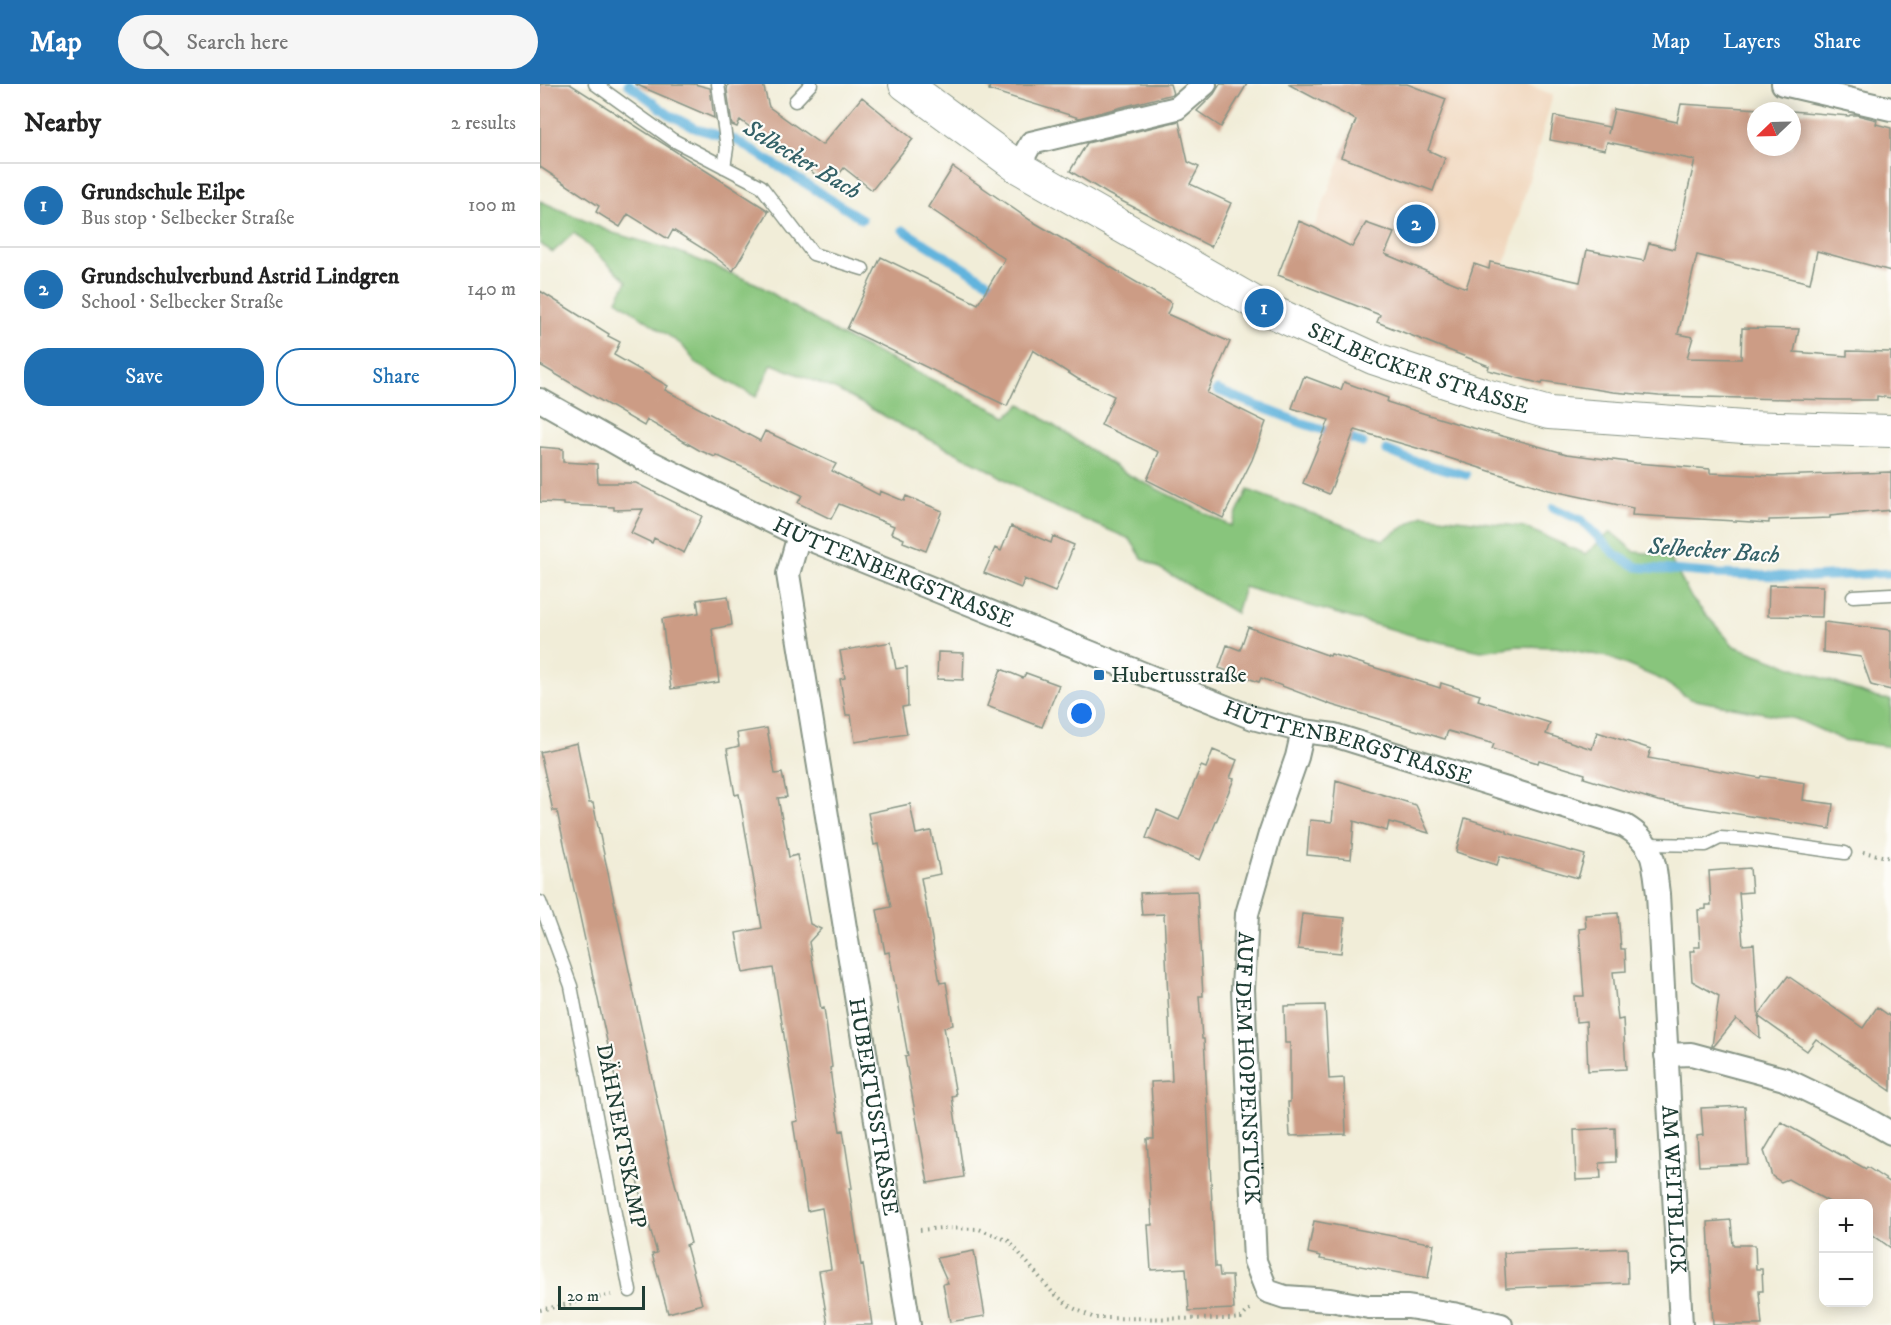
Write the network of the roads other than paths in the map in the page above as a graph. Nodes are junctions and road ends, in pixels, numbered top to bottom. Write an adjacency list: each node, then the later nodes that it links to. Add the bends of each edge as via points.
1 (595, 84): 9 (lane, via 673,140)
2 (718, 84): 9 (lane, via 727,148)
3 (811, 84): 7 (lane)
4 (905, 84): 10 (main road, SELBECKER STRASSE)
5 (1205, 84): 10 (street, via 1177,108 1031,144)
6 (1784, 84): 8 (street)
7 (795, 101)
8 (1891, 109)
9 (724, 166): 11 (lane, via 761,186 813,254)
10 (1018, 167): 13 (main road, SELBECKER STRASSE, via 1264,308 1373,358 1482,394 1550,413 1744,427)
11 (863, 269)
12 (540, 400): 14 (street, HÜTTENBERGSTRASSE, via 642,458)
13 (1891, 431)
14 (799, 535): 17 (street, HÜTTENBERGSTRASSE, via 1253,718); 25 (street, HUBERTUSSTRASSE, via 788,574)
15 (1891, 594): 16 (lane)
16 (1853, 596)
17 (1303, 731): 18 (street, HÜTTENBERGSTRASSE, via 1334,735 1625,826); 24 (street, AUF DEM HOPPENSTÜCK, via 1247,914 1243,988 1254,1261 1267,1291 1285,1297 1330,1300)
18 (1647, 844): 19 (lane, via 1706,845 1720,838); 21 (street, via 1658,894)
19 (1845, 853)
20 (540, 902): 23 (lane, DÄHNERTSKAMP, via 571,986)
21 (1666, 1055): 22 (street, via 1691,1054 1784,1079); 27 (street, AM WEITBLICK)
22 (1891, 1133)
23 (630, 1291)
24 (1370, 1316): 26 (street, via 1408,1307)
25 (909, 1325)
26 (1501, 1325)
27 (1681, 1325)

